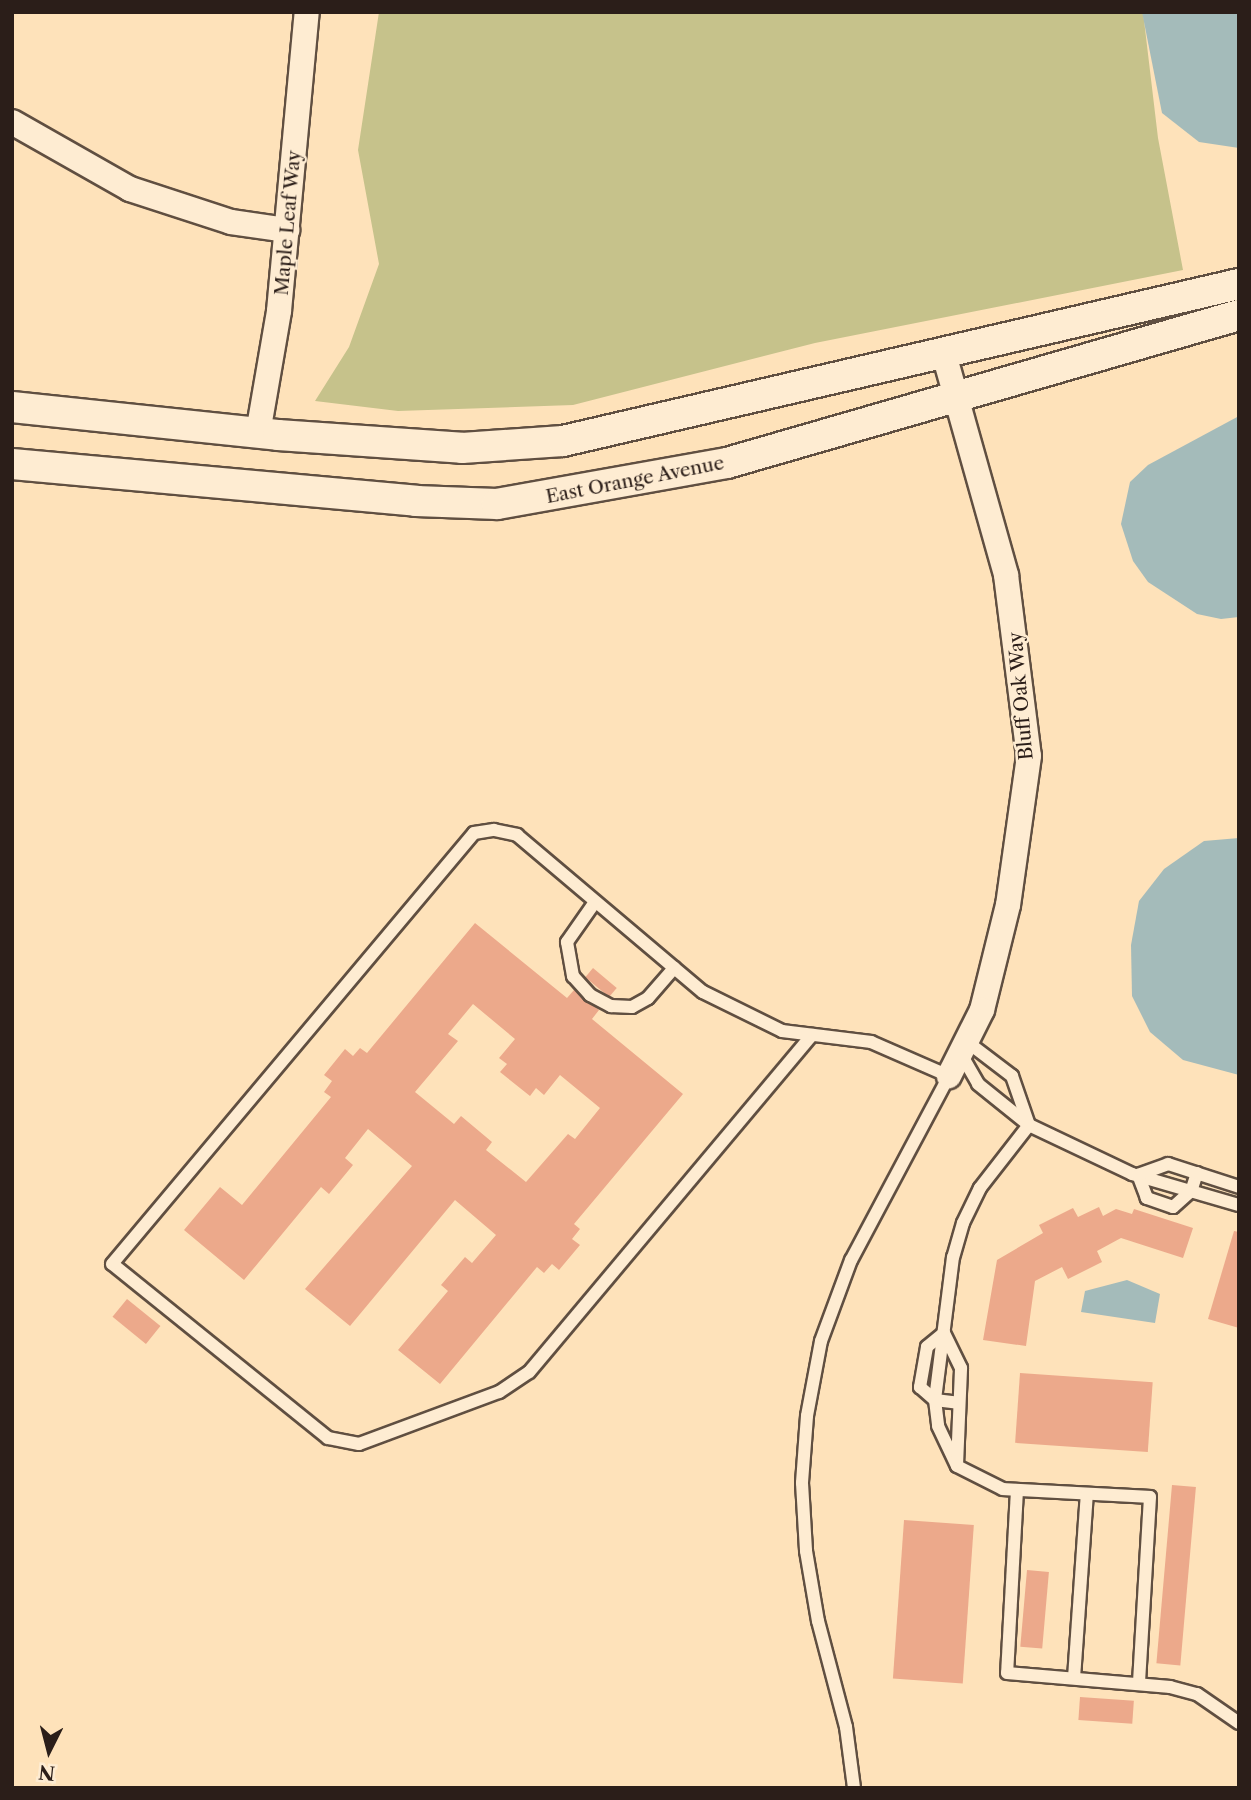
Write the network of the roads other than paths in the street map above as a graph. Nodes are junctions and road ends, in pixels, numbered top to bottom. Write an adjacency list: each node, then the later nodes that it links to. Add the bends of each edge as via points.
1 (307, 12): 3 (street, Maple Leaf Way)
2 (12, 122): 3 (street, via 130,189 222,220)
3 (287, 230): 9 (street, Maple Leaf Way)
4 (1239, 284): 6 (street)
5 (1239, 315): 7 (street, East Orange Avenue)
6 (944, 354): 7 (street, Bluff Oak Way); 9 (street, via 563,441 462,448)
7 (959, 394): 10 (street, East Orange Avenue, via 727,463 497,504 416,502); 14 (street, Bluff Oak Way, via 1006,575 1029,756 1008,905 982,1010)
8 (12, 407): 9 (street)
9 (258, 433)
10 (12, 464)
11 (595, 902): 12 (lane); 12 (lane, via 567,942 573,976 590,995 611,1006 632,1007 648,998); 13 (lane, via 517,835 494,830 474,833 111,1264 328,1438 359,1444 499,1392 528,1372)
12 (674, 968): 13 (lane, via 703,992 782,1031)
13 (813, 1035): 15 (lane, via 871,1042)
14 (963, 1047): 15 (street, Bluff Oak Way); 16 (lane, via 978,1084); 16 (lane, via 1012,1076)
15 (949, 1076): 31 (lane, via 851,1261 821,1341 807,1416 802,1483 806,1551 818,1621 846,1727)
16 (1029, 1125): 18 (lane); 22 (lane, via 980,1188 963,1223)
17 (1197, 1173): 18 (lane, via 1168,1164); 19 (lane); 20 (lane)
18 (1138, 1175): 20 (lane); 20 (lane, via 1147,1198 1173,1207)
19 (1239, 1187)
20 (1191, 1191): 21 (lane)
21 (1239, 1205)
22 (943, 1333): 23 (lane); 23 (lane, via 922,1360 920,1387); 24 (lane, via 961,1368)
23 (936, 1400): 24 (lane); 25 (lane, via 938,1426)
24 (958, 1403): 25 (lane)
25 (957, 1466): 26 (lane, via 976,1478)
26 (1017, 1490): 27 (lane); 28 (lane, via 1007,1673)
27 (1087, 1494): 28 (lane); 29 (lane, via 1150,1497)
28 (1073, 1678): 29 (lane)
29 (1139, 1684): 30 (lane, via 1197,1694)
30 (1239, 1723)
31 (854, 1788)

